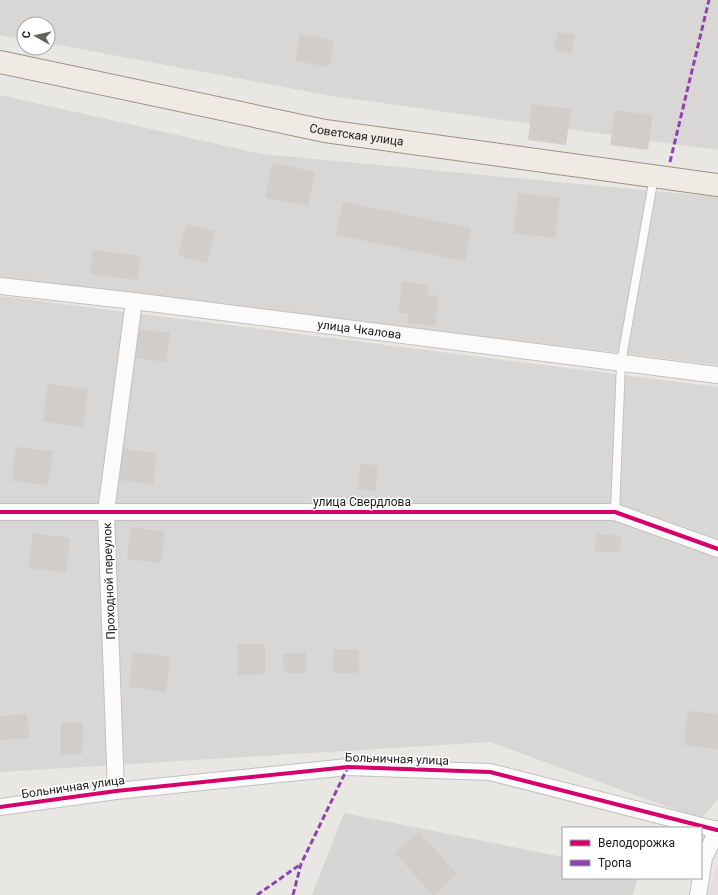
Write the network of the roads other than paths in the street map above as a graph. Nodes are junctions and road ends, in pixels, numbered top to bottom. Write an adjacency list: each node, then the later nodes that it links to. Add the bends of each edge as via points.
1 (0, 62): 2 (main road, Советская улица, via 325,131)
2 (654, 176): 3 (main road, Советская улица); 6 (lane)
3 (718, 185)
4 (0, 286): 5 (street, улица Чкалова)
5 (134, 301): 6 (street, улица Чкалова); 9 (street, Проходной переулок)
6 (621, 363): 7 (street, улица Чкалова); 10 (lane)
7 (718, 375)
8 (0, 512): 9 (street, улица Свердлова)
9 (106, 512): 10 (street, улица Свердлова); 12 (street, Проходной переулок)
10 (615, 512): 11 (street, улица Свердлова)
11 (718, 549)
12 (116, 791): 13 (street, Больничная улица); 14 (street, Больничная улица, via 348,767 490,772)
13 (0, 807)
14 (718, 830): 15 (street, Больничная улица, via 704,858)
15 (702, 871)
16 (701, 879): 17 (street, Больничная улица)
17 (698, 895)

